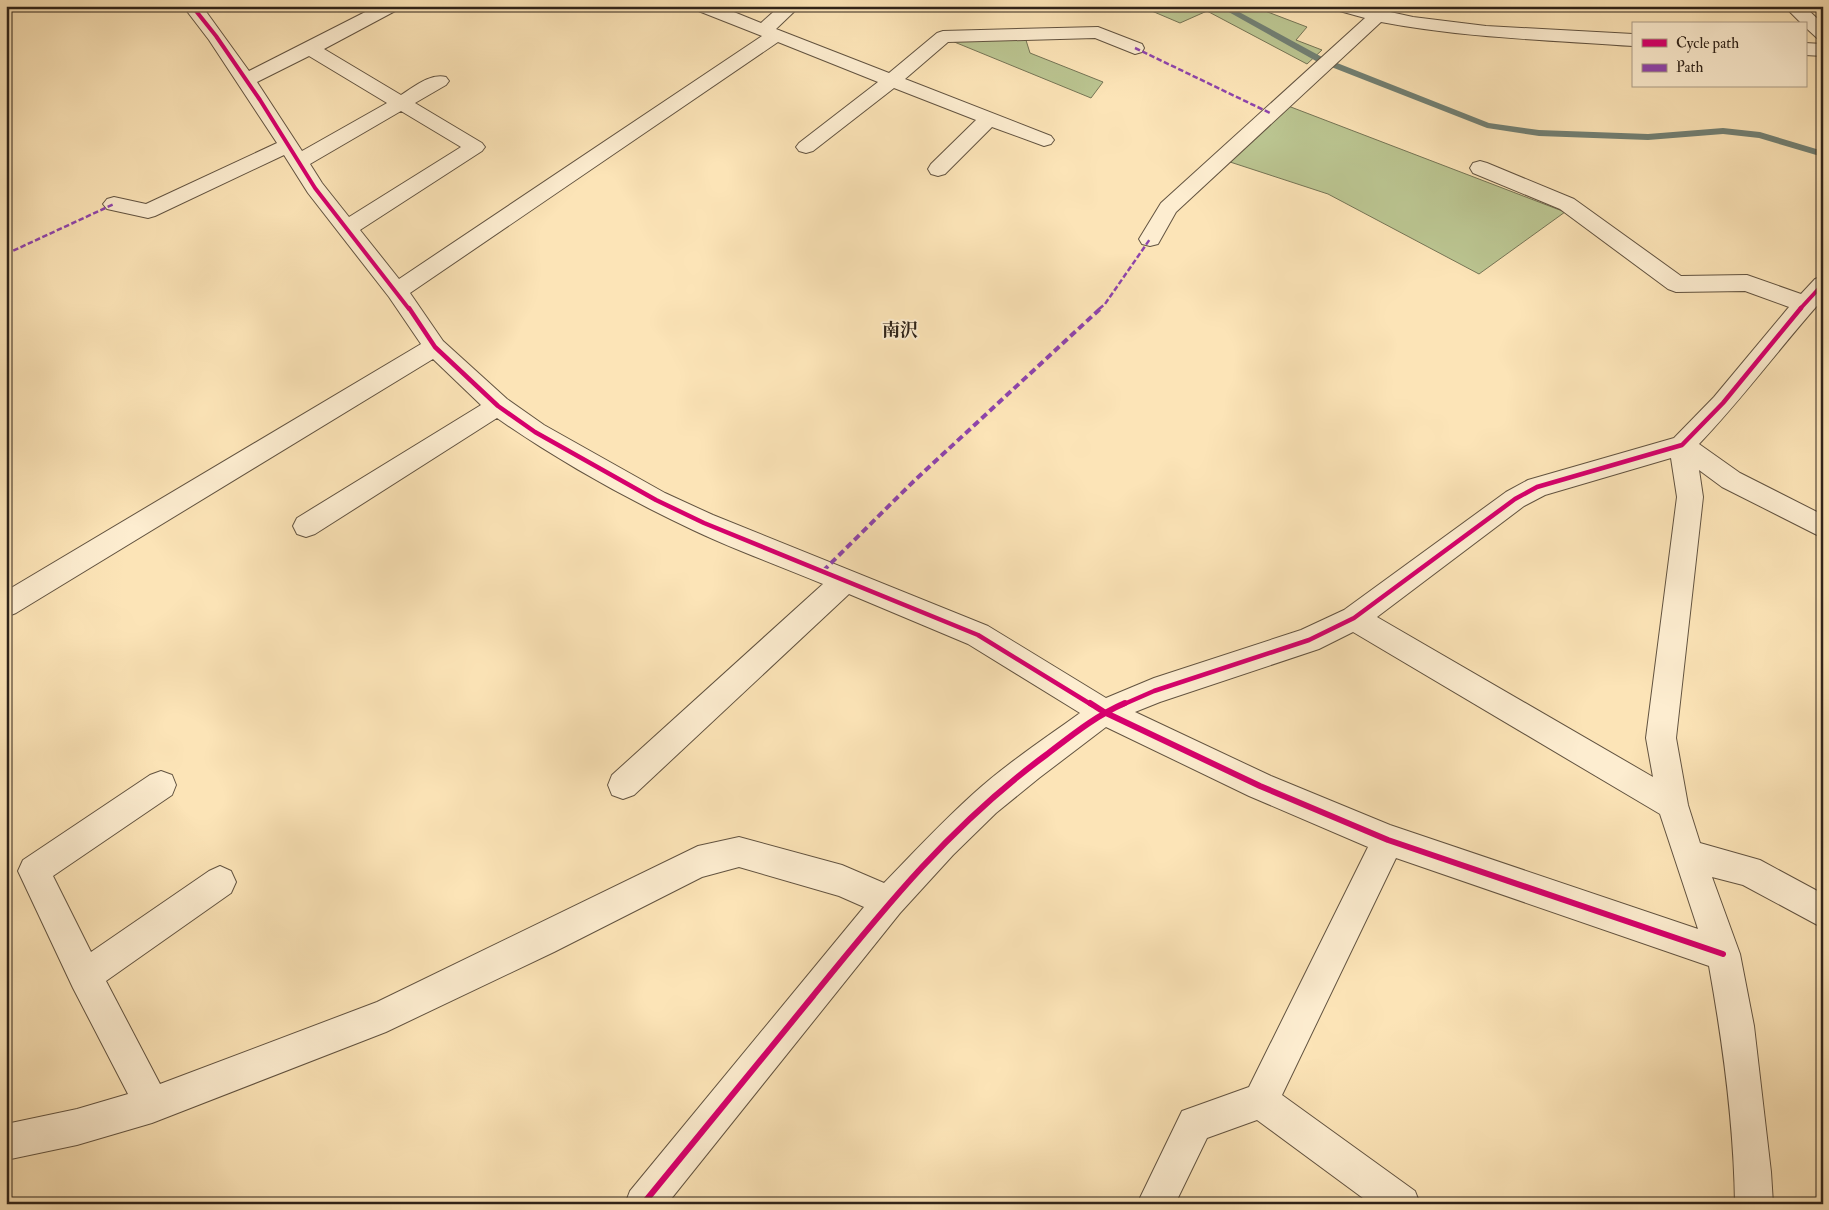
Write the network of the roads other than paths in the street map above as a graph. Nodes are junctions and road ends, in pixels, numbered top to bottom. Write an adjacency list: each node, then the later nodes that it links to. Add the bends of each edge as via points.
1 (192, 6): 15 (street)
2 (391, 6): 12 (street)
3 (702, 6): 8 (street)
4 (791, 6): 8 (street)
5 (1342, 6): 7 (street)
6 (1793, 6): 9 (street)
7 (1376, 17): 10 (street, via 1524,34); 27 (street, via 1168,208)
8 (770, 33): 16 (street); 28 (street)
9 (1823, 34)
10 (1632, 40)
11 (1135, 48): 16 (street, via 1098,32 943,37)
12 (310, 49): 15 (street); 18 (street)
13 (1806, 49): 14 (street)
14 (1823, 50)
15 (245, 80): 22 (street)
16 (892, 80): 19 (street); 21 (street)
17 (439, 81): 18 (street)
18 (401, 103): 22 (street); 26 (street, via 475,147)
19 (990, 118): 20 (street); 24 (street)
20 (1044, 140)
21 (806, 147)
22 (295, 153): 25 (street, via 148,211); 26 (street, via 315,188)
23 (1480, 168): 29 (street, via 1567,204 1676,284 1747,283)
24 (938, 169)
25 (114, 204)
26 (347, 228): 28 (street)
27 (1150, 239)
28 (397, 291): 30 (street)
29 (1817, 292): 32 (street)
30 (435, 347): 31 (street); 36 (street)
31 (498, 406): 33 (street); 35 (street, via 535,432 656,500 704,523)
32 (1682, 445): 34 (street, via 1731,480); 37 (street, via 1537,487); 41 (street, via 1690,497 1661,738)
33 (306, 526)
34 (1823, 527)
35 (846, 580): 38 (street, via 978,635); 40 (street)
36 (6, 606)
37 (1354, 618): 38 (street, via 1309,640 1162,688); 41 (street)
38 (1104, 712): 42 (street, via 1260,786); 45 (street, via 985,803)
39 (161, 785): 48 (street, via 34,871)
40 (623, 785)
41 (1673, 805): 43 (street)
42 (1388, 840): 47 (street); 49 (street)
43 (1688, 855): 46 (street, via 1749,871); 47 (street)
44 (220, 882): 48 (street)
45 (888, 902): 50 (street, via 842,881 739,852 698,862 386,1015); 52 (street)
46 (1823, 912)
47 (1723, 954): 55 (street, via 1737,1026)
48 (85, 976): 50 (street)
49 (1262, 1101): 53 (street, via 1195,1124); 54 (street)
50 (152, 1105): 51 (street, via 77,1127)
51 (6, 1142)
52 (642, 1204)
53 (1155, 1204)
54 (1402, 1204)
55 (1754, 1204)

